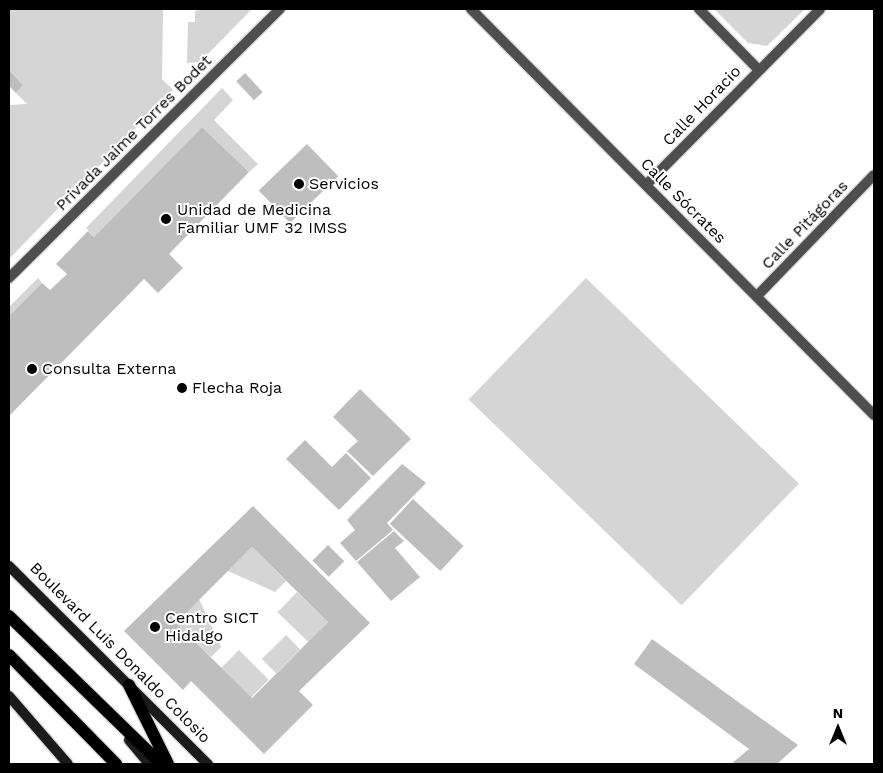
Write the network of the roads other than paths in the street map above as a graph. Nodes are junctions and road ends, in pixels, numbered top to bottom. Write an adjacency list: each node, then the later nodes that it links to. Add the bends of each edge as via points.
1 (280, 9): 8 (street, Privada Jaime Torres Bodet)
2 (472, 9): 7 (street, Calle Sócrates)
3 (699, 9): 5 (street, Calle Horacio)
4 (820, 9): 5 (street, Calle Horacio)
5 (758, 70): 7 (street, Calle Horacio)
6 (874, 175): 9 (street, Calle Pitágoras)
7 (646, 185): 9 (street, Calle Sócrates)
8 (9, 278)
9 (757, 296): 10 (street, Calle Sócrates)
10 (874, 415)
11 (9, 566): 14 (main road, Boulevard Luis Donaldo Colosio)
12 (9, 616): 16 (main road)
13 (9, 655): 18 (main road)
14 (129, 685): 21 (main road); 22 (main road, Boulevard Luis Donaldo Colosio)
15 (9, 696): 17 (main road)
16 (112, 718): 19 (main road); 20 (main road)
17 (68, 764)
18 (116, 764)
19 (149, 764)
20 (161, 764)
21 (168, 764)
22 (208, 764)

